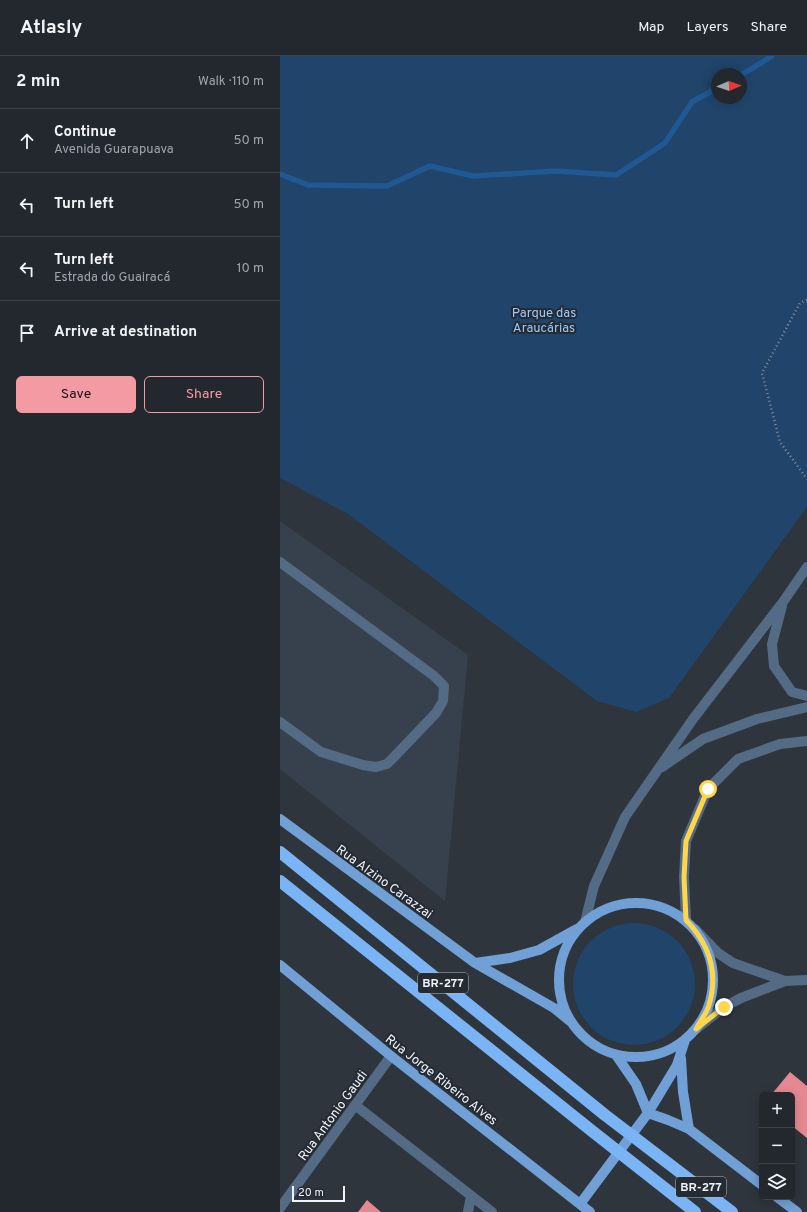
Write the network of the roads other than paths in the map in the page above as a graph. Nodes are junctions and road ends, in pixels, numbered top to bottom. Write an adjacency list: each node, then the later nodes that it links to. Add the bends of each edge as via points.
1 (280, 562): 6 (street, via 444,686 443,701 436,713 387,764 376,767 321,752)
2 (807, 567): 3 (street)
3 (782, 602): 4 (street, via 772,644 774,666 792,692); 8 (street, via 693,719)
4 (807, 696)
5 (807, 707): 8 (street, via 757,719 703,739)
6 (280, 722)
7 (807, 741): 12 (street, via 780,744 738,759 708,789 686,841)
8 (658, 770): 13 (street, via 625,817 594,886)
9 (280, 819): 15 (main road, Rua Alzino Carazzai)
10 (280, 852): 37 (highway, BR-277, via 605,1115)
11 (280, 881): 36 (highway, BR-277)
12 (686, 920): 13 (main road, via 667,909 646,903 624,903 603,910); 14 (main road)
13 (582, 925): 15 (main road, via 539,950 510,958); 19 (main road, via 566,949 560,974 562,998)
14 (695, 929): 17 (street, via 718,953 733,963); 20 (main road, via 708,952 714,979 709,1006)
15 (475, 963): 19 (main road, Rua Alzino Carazzai, via 554,1008)
16 (280, 965): 24 (main road, Rua Jorge Ribeiro Alves)
17 (785, 980): 18 (street); 20 (street, via 724,1007)
18 (807, 980)
19 (571, 1021): 23 (main road, via 599,1048)
20 (696, 1029): 21 (main road)
21 (685, 1040): 22 (main road); 23 (main road, via 664,1052 640,1057)
22 (680, 1053): 26 (main road, via 677,1065); 27 (main road, via 683,1092)
23 (616, 1055): 26 (main road, via 636,1084)
24 (391, 1056): 25 (street, Rua Antonio Gaudi); 31 (main road, Rua Jorge Ribeiro Alves)
25 (355, 1105): 29 (street); 32 (street, Rua Antonio Gaudi)
26 (648, 1113): 27 (main road); 31 (main road)
27 (690, 1129): 28 (main road)
28 (759, 1183)
29 (472, 1196): 33 (street); 34 (street)
30 (781, 1200): 38 (main road)
31 (580, 1204): 35 (main road, Rua Jorge Ribeiro Alves)
32 (280, 1208)
33 (468, 1212)
34 (492, 1212)
35 (590, 1212)
36 (695, 1212)
37 (732, 1212)
38 (797, 1212)

